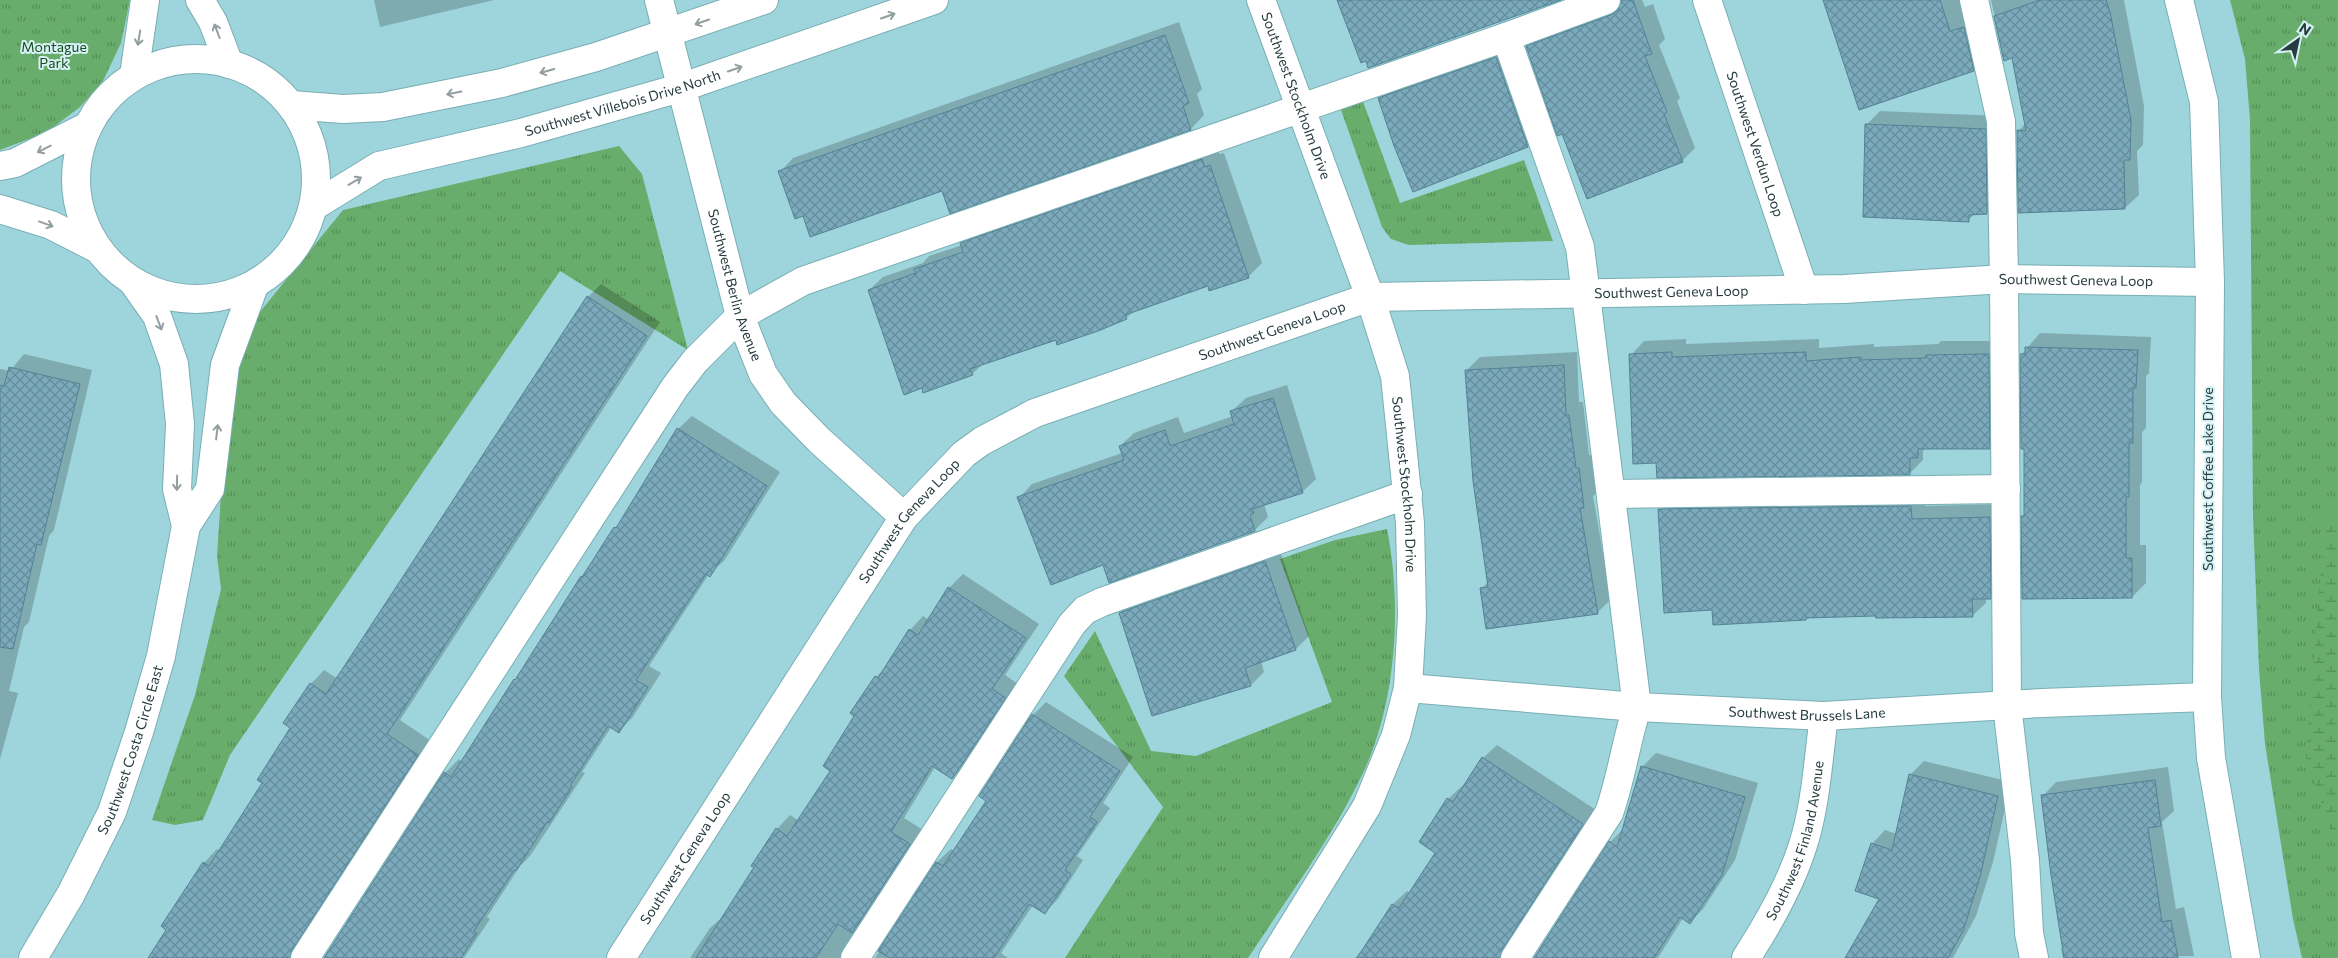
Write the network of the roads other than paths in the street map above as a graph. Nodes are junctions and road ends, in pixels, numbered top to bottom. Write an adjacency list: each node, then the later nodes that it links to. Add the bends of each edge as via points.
1 (145, 0): 14 (street, one-way to 14)
2 (200, 0): 13 (street, one-way to 2, via 213,22)
3 (659, 0): 11 (street, Southwest Berlin Avenue)
4 (764, 0): 11 (street, one-way to 11)
5 (934, 0): 15 (street, Southwest Villebois Drive North, one-way to 5)
6 (1261, 0): 17 (street, Southwest Stockholm Drive)
7 (1606, 0): 12 (street)
8 (1707, 0): 27 (street, Southwest Verdun Loop)
9 (1974, 0): 23 (street, via 2001,121)
10 (2179, 0): 25 (street, Southwest Coffee Lake Drive, via 2204,102)
11 (667, 34): 15 (street, Southwest Berlin Avenue); 16 (street, one-way to 16, via 502,84 392,105 344,109)
12 (1506, 37): 17 (street); 28 (street, via 1580,247)
13 (229, 64): 14 (street, via 197,58 164,63); 16 (street, via 264,79)
14 (134, 75): 18 (street, via 106,98)
15 (680, 88): 20 (street, Southwest Villebois Drive North, one-way to 15, via 379,166 521,133); 30 (street, Southwest Berlin Avenue)
16 (291, 105): 20 (street, via 309,136 316,170)
17 (1301, 108): 29 (street, Southwest Stockholm Drive); 30 (street, via 812,278)
18 (86, 127): 19 (street, one-way to 19, via 15,163); 22 (street, via 77,157 75,189 82,219)
19 (0, 166)
20 (314, 206): 26 (street, via 302,238 281,265)
21 (0, 209): 22 (street, one-way to 22, via 51,225)
22 (96, 248): 24 (street)
23 (2004, 280): 25 (street, Southwest Geneva Loop); 27 (street, Southwest Geneva Loop); 31 (street)
24 (133, 282): 26 (street, via 172,298 214,299); 35 (street, Southwest Costa Circle East, one-way to 35, via 156,316 174,364 180,424 176,489)
25 (2210, 282): 37 (street, Southwest Coffee Lake Drive)
26 (254, 286): 35 (street, Southwest Costa Circle East, one-way to 26, via 210,489 225,365)
27 (1804, 290): 28 (street, Southwest Geneva Loop)
28 (1586, 293): 29 (street, Southwest Geneva Loop); 33 (street)
29 (1370, 297): 32 (street, Southwest Stockholm Drive, via 1395,376); 34 (street, Southwest Geneva Loop, via 1034,413 964,454)
30 (740, 316): 34 (street, Southwest Berlin Avenue, via 763,374 782,403); 42 (street, via 695,361 675,387)
31 (2006, 489): 33 (street); 38 (street)
32 (1408, 494): 36 (street, Southwest Stockholm Drive, via 1412,616); 44 (street, via 1085,610 1066,632)
33 (1611, 494): 39 (street)
34 (904, 517): 43 (street, Southwest Geneva Loop)
35 (186, 526): 41 (street, Southwest Costa Circle East, via 161,656 112,812 71,894)
36 (1408, 688): 39 (street, Southwest Brussels Lane); 45 (street, Southwest Stockholm Drive, via 1396,735 1367,806)
37 (2208, 697): 38 (street, Southwest Brussels Lane); 49 (street, Southwest Coffee Lake Drive, via 2211,758)
38 (2007, 705): 40 (street, Southwest Brussels Lane); 48 (street)
39 (1636, 707): 40 (street, Southwest Brussels Lane); 46 (street, via 1618,789 1609,813)
40 (1824, 716): 47 (street, Southwest Finland Avenue, via 1812,808 1802,848 1768,924)
41 (33, 958)
42 (305, 958)
43 (621, 958)
44 (855, 958)
45 (1273, 958)
46 (1515, 958)
47 (1746, 958)
48 (2033, 958)
49 (2246, 958)

